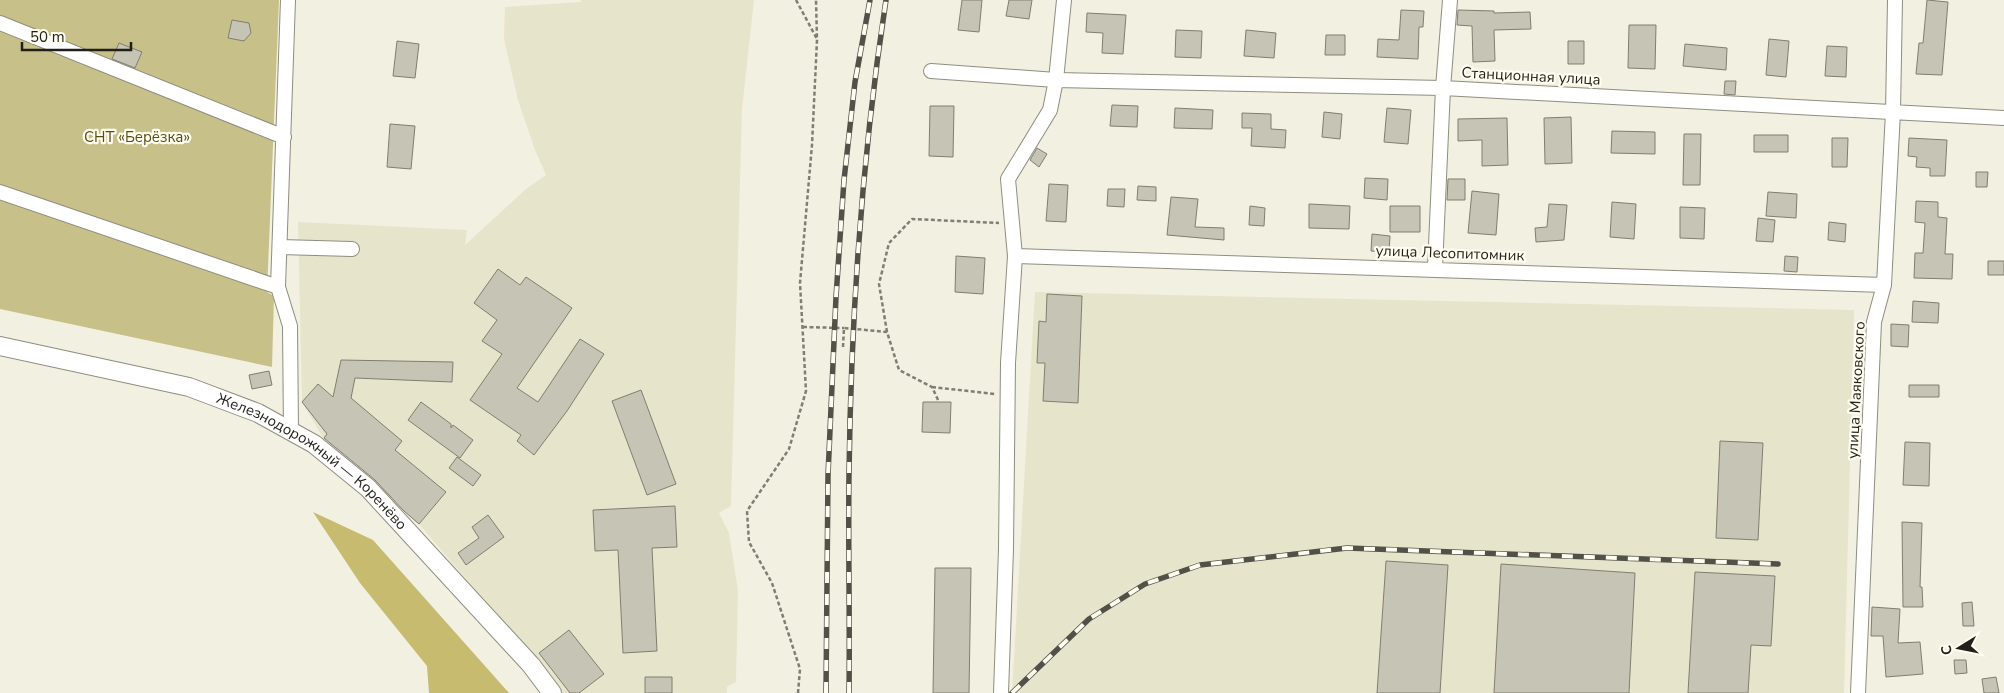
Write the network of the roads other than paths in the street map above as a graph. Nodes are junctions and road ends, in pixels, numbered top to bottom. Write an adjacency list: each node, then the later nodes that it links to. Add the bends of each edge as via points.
1 (288, 0): 11 (street)
2 (1064, 0): 7 (street)
3 (1450, 0): 8 (street)
4 (1895, 0): 9 (street, улица Маяковского)
5 (0, 23): 11 (street)
6 (931, 71): 7 (street, Станционная улица)
7 (1056, 80): 8 (street, Станционная улица); 15 (street, via 1050,110 1008,179)
8 (1443, 88): 9 (street, Станционная улица); 16 (street)
9 (1893, 112): 10 (street, Станционная улица); 17 (street, улица Маяковского)
10 (2004, 118)
11 (284, 137): 13 (street)
12 (0, 192): 18 (street)
13 (280, 247): 14 (street); 18 (street)
14 (352, 249)
15 (1015, 256): 16 (street, улица Лесопитомник); 22 (street, via 1008,395)
16 (1435, 268): 17 (street, улица Лесопитомник)
17 (1884, 285): 23 (street, улица Маяковского, via 1874,322)
18 (278, 287): 20 (street, via 290,326)
19 (0, 346): 20 (main road, Железнодорожный — Коренёво, via 189,387 258,413)
20 (291, 431): 21 (main road, Железнодорожный — Коренёво, via 314,444 368,488 531,664)
21 (552, 693)
22 (1001, 693)
23 (1858, 693)

